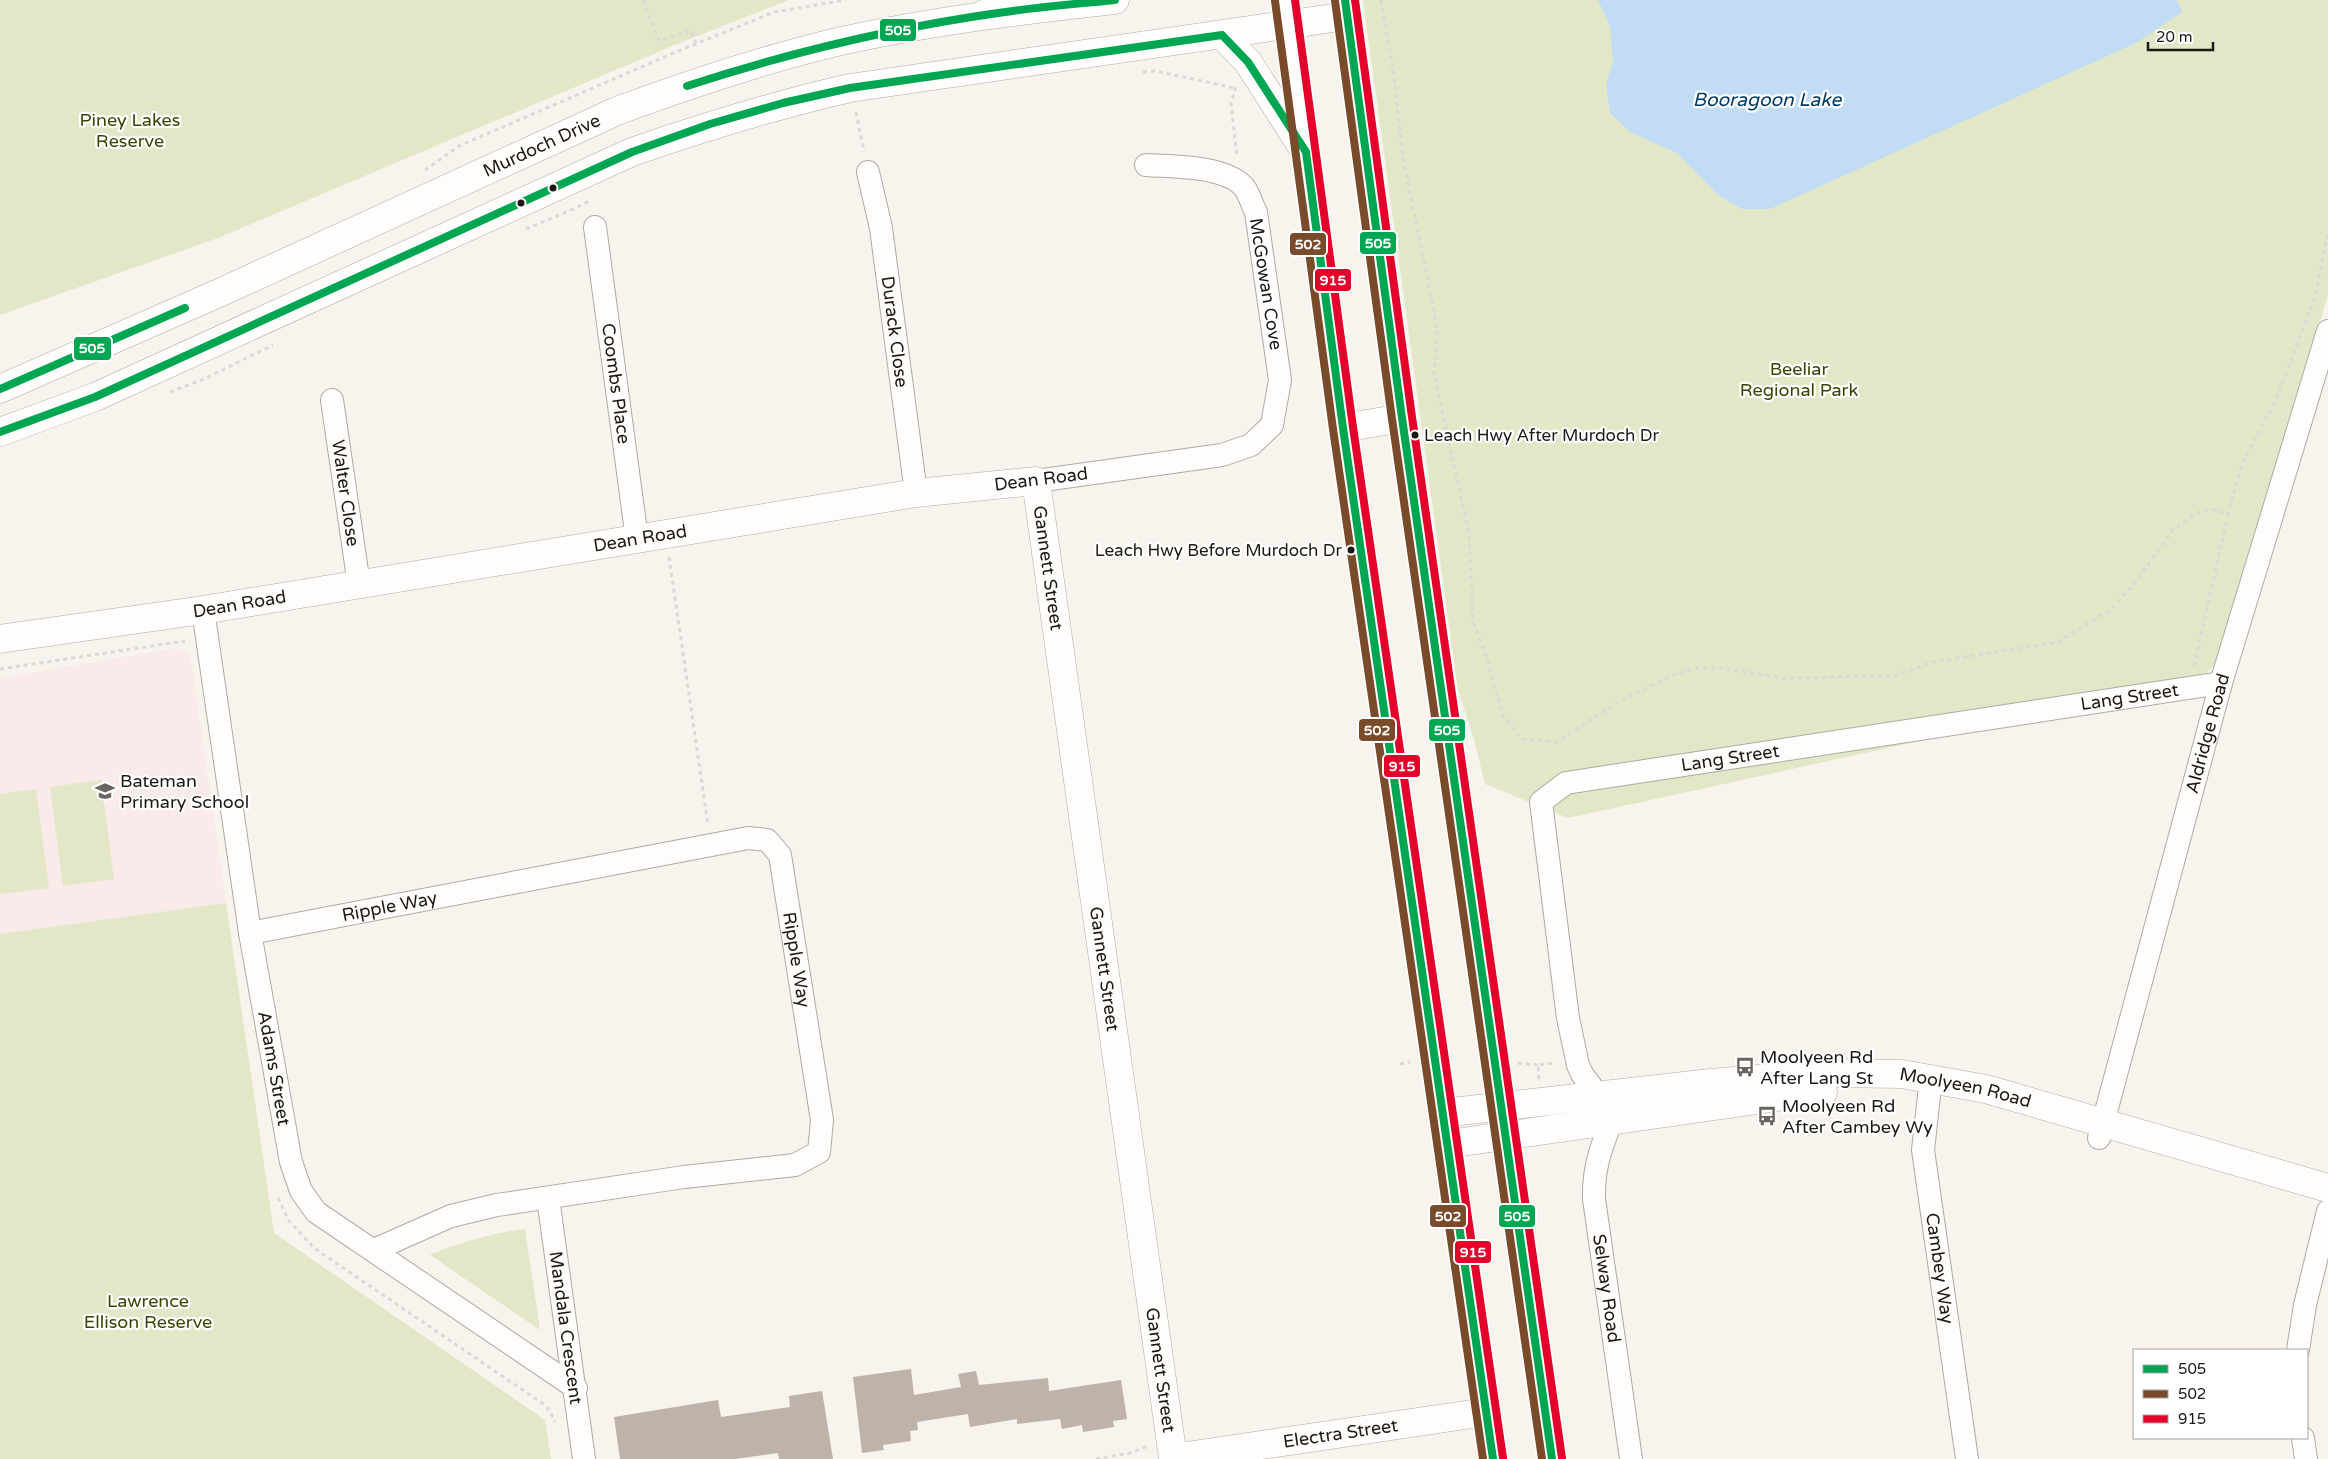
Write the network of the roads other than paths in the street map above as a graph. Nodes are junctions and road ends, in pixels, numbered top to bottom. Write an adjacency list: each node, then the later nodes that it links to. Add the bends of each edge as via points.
1 (1024, 0): 5 (main road)
2 (1115, 0): 5 (main road, Murdoch Drive)
3 (1346, 8): 4 (main road); 14 (main road)
4 (1286, 12): 6 (main road); 7 (main road)
5 (984, 14): 12 (main road, Murdoch Drive, via 841,42 774,59 616,111)
6 (1222, 35): 7 (main road, via 1248,62); 17 (main road, via 850,88 710,124 632,152 95,397)
7 (1306, 152): 16 (main road)
8 (1146, 165): 15 (street, McGowan Cove, via 1202,169 1228,176 1244,187 1256,212 1280,380)
9 (868, 172): 19 (street, Durack Close, via 881,228)
10 (595, 227): 20 (street, Coombs Place)
11 (2328, 332): 24 (street, Aldridge Road)
12 (0, 390)
13 (332, 400): 21 (street, Walter Close)
14 (1402, 418): 16 (main road); 28 (main road)
15 (1272, 425): 18 (street, Dean Road, via 1251,445 1222,455)
16 (1343, 428): 29 (main road)
17 (0, 432)
18 (1036, 481): 19 (main road, Dean Road); 42 (main road, Gannett Street)
19 (916, 494): 20 (main road, Dean Road)
20 (637, 539): 21 (main road, Dean Road)
21 (359, 585): 22 (main road, Dean Road)
22 (202, 610): 23 (main road, Dean Road); 25 (street, Adams Street)
23 (0, 639)
24 (2221, 683): 27 (street, Lang Street, via 1566,783 1541,802 1568,1018 1578,1065); 31 (street, Aldridge Road)
25 (250, 933): 35 (street, Ripple Way, via 711,843 748,838 767,840 780,855 822,1120 819,1152 795,1165 684,1177); 37 (street, Adams Street, via 291,1162 301,1191 316,1212)
26 (1930, 1086): 27 (main road, Moolyeen Road, via 1883,1073 1828,1073); 30 (main road, Moolyeen Road, via 1798,1094); 31 (main road, Moolyeen Road, via 1972,1102); 47 (street, Cambey Way, via 1923,1138 1926,1178)
27 (1597, 1094): 28 (main road, Moolyeen Road)
28 (1501, 1106): 29 (main road, Moolyeen Road); 32 (main road)
29 (1443, 1113): 33 (main road)
30 (1612, 1120): 32 (main road, Moolyeen Road); 46 (street, Selway Road, via 1594,1170 1594,1199)
31 (2101, 1130): 34 (main road, Moolyeen Road); 36 (main road, Moolyeen Road)
32 (1505, 1136): 33 (main road, Moolyeen Road); 45 (main road)
33 (1448, 1144): 40 (main road)
34 (2328, 1188)
35 (548, 1198): 37 (street, Ripple Way, via 451,1216); 39 (street, Mandala Crescent)
36 (2328, 1209): 38 (street)
37 (374, 1250): 39 (street, Adams Street)
38 (2298, 1349)
39 (576, 1388): 43 (street, Mandala Crescent)
40 (1486, 1412): 42 (main road, Electra Street); 44 (main road)
41 (2303, 1439): 48 (street)
42 (1163, 1452)
43 (584, 1459)
44 (1493, 1459)
45 (1552, 1459)
46 (1631, 1459)
47 (1967, 1459)
48 (2306, 1459)

